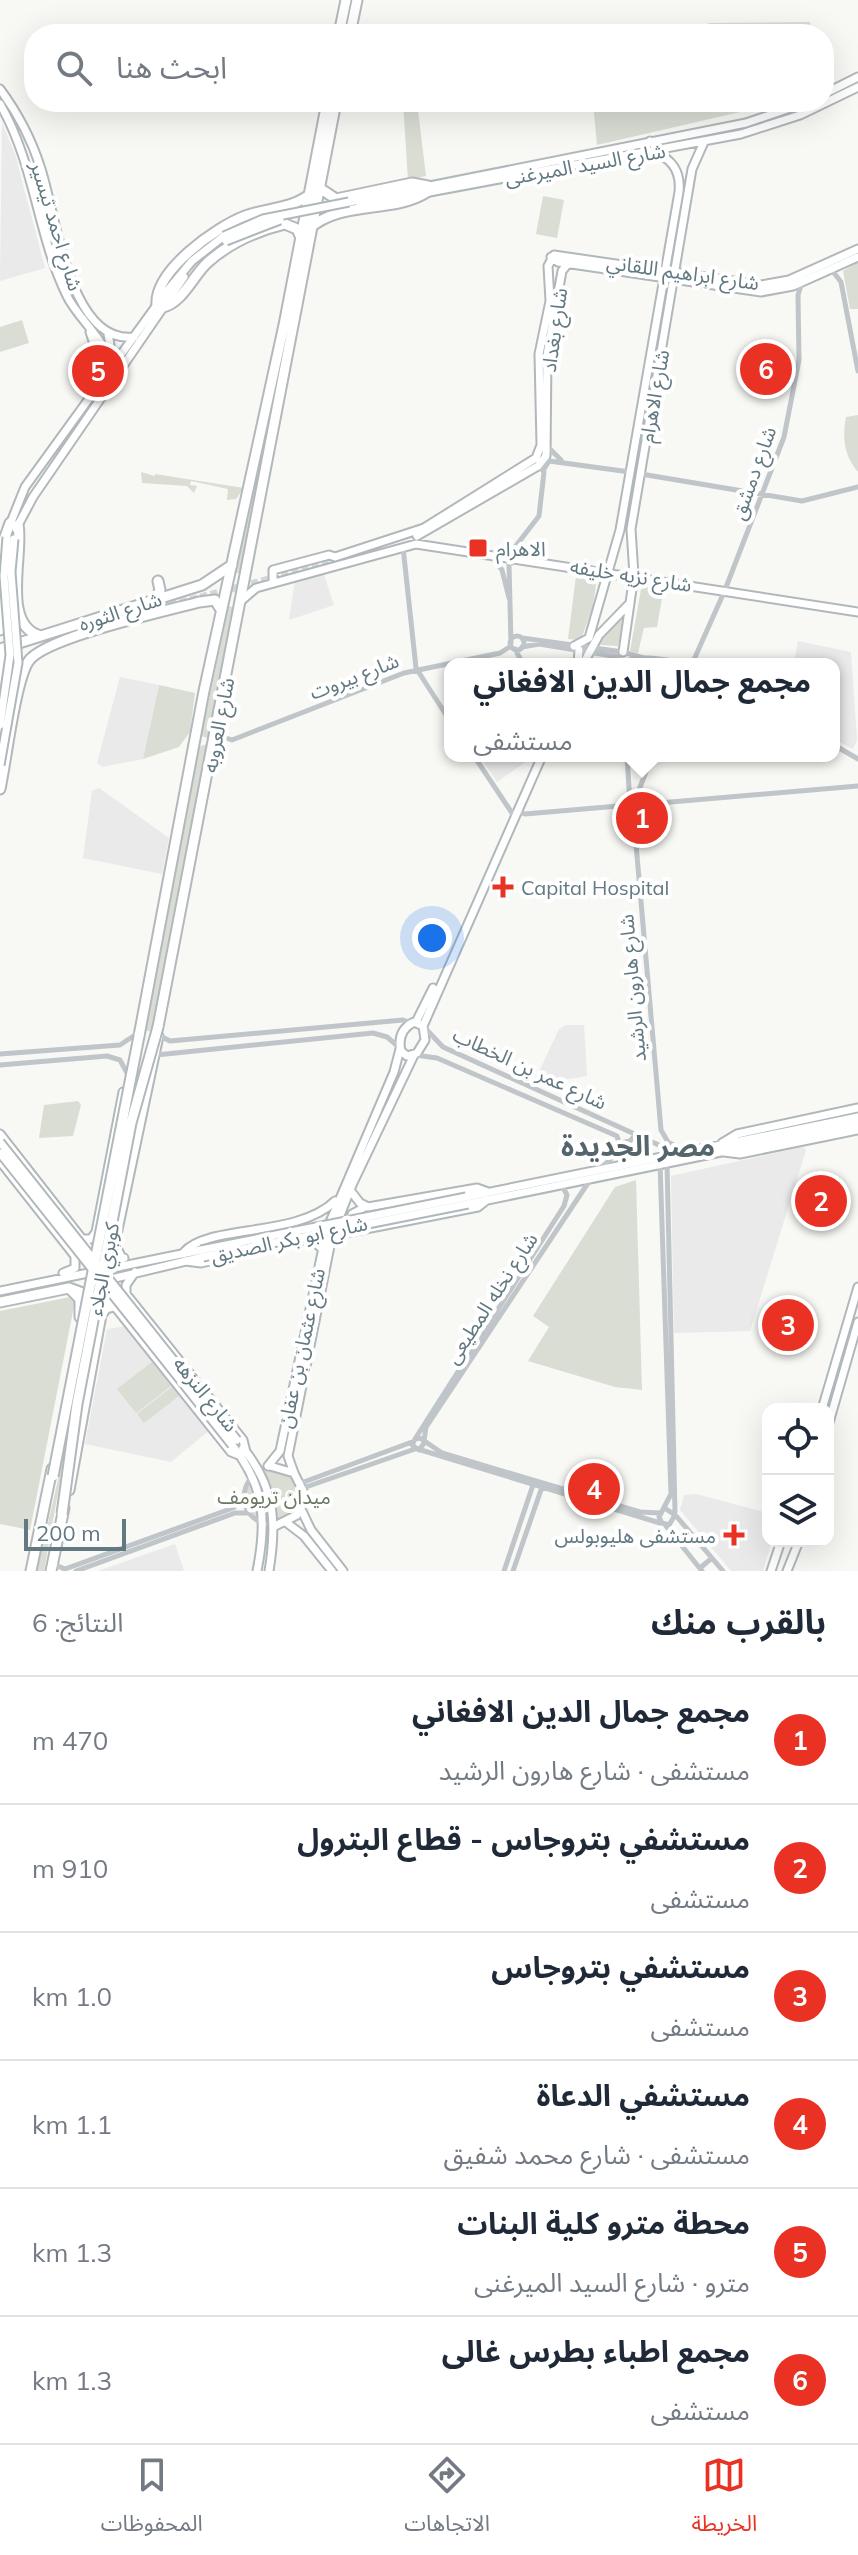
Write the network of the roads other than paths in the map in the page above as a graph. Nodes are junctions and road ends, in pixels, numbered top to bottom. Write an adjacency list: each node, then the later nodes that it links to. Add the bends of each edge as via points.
1 (346, 0): 3 (highway)
2 (357, 0): 4 (highway)
3 (341, 24)
4 (352, 24)
5 (858, 77): 8 (main road)
6 (858, 87): 9 (main road, شارع السيد الميرغنى)
7 (0, 89): 22 (main road, شارع احمد تيسير)
8 (834, 89)
9 (834, 98)
10 (0, 104): 15 (main road, شارع احمد تيسير)
11 (325, 112): 26 (highway, شارع العروبه)
12 (334, 112): 23 (highway, شارع العروبه)
13 (778, 112): 16 (main road, شارع السيد الميرغنى)
14 (805, 112): 18 (main road, شارع السيد الميرغنى)
15 (4, 119): 25 (main road, شارع احمد تيسير)
16 (672, 137): 17 (main road, شارع السيد الميرغنى); 19 (main road)
17 (650, 141): 20 (main road); 24 (main road, شارع السيد الميرغنى)
18 (704, 142): 19 (main road, شارع السيد الميرغنى); 42 (main road, شارع الاهرام, via 692,169)
19 (667, 149): 20 (main road, شارع السيد الميرغنى); 21 (main road, شارع الاهرام)
20 (653, 152): 21 (main road); 24 (main road, شارع السيد الميرغنى)
21 (672, 163): 41 (main road, شارع الاهرام, via 680,184)
22 (42, 171): 25 (main road, via 43,189); 28 (main road, شارع احمد تيسير)
23 (318, 187): 27 (highway, via 326,196); 33 (highway, شارع العروبه)
24 (431, 188): 27 (highway, شارع السيد الميرغنى, via 415,183); 30 (highway, شارع السيد الميرغنى, via 412,199); 46 (main road, bridge, via 241,227 200,253)
25 (36, 194): 31 (main road, شارع احمد تيسير)
26 (309, 195): 29 (highway); 34 (highway, شارع العروبه)
27 (339, 198): 30 (highway)
28 (51, 200): 31 (main road, via 45,202); 47 (main road, شارع احمد تيسير, via 76,293)
29 (284, 207): 32 (highway, via 291,216); 46 (highway, via 245,216 202,241 161,287)
30 (340, 214): 33 (highway, شارع السيد الميرغنى)
31 (42, 218): 49 (main road, شارع احمد تيسير, via 62,284)
32 (285, 224): 34 (highway); 46 (highway, via 223,250 175,302)
33 (309, 229): 79 (highway, شارع العروبه)
34 (301, 238): 69 (highway, شارع العروبه)
35 (858, 249): 42 (main road, شارع ابراهيم اللقاني, via 774,284)
36 (858, 257): 39 (main road, شارع ابراهيم اللقاني)
37 (555, 259): 38 (main road, شارع ابراهيم اللقاني); 41 (main road, شارع ابراهيم اللقاني); 44 (main road, شارع بغداد)
38 (569, 262): 40 (main road, شارع بغداد); 41 (main road, شارع ابراهيم اللقاني)
39 (831, 269): 43 (main road, شارع ابراهيم اللقاني); 50 (street, via 841,281)
40 (562, 271): 44 (main road, via 553,270); 52 (main road, شارع بغداد, via 547,357)
41 (665, 274): 42 (main road, شارع ابراهيم اللقاني); 45 (main road, شارع الاهرام)
42 (673, 280): 43 (main road, شارع ابراهيم اللقاني, via 758,292); 45 (main road); 56 (main road, شارع الاهرام)
43 (802, 282): 58 (street, شارع دمشق, via 793,402)
44 (550, 287): 67 (main road, شارع بغداد, via 539,354 541,440 534,459 439,519)
45 (662, 287): 55 (main road, شارع الاهرام)
46 (160, 306): 48 (main road); 59 (main road)
47 (108, 334): 48 (main road); 49 (main road, via 111,342)
48 (134, 337): 51 (main road)
49 (104, 346): 51 (main road)
50 (857, 368)
51 (109, 370): 59 (main road, via 25,487)
52 (549, 448): 53 (street); 54 (main road)
53 (562, 460): 54 (street); 55 (street)
54 (541, 467): 60 (main road); 66 (street, via 539,516)
55 (630, 472): 56 (main road); 70 (main road, شارع الاهرام)
56 (641, 474): 58 (street); 71 (main road, شارع الاهرام, via 631,535)
57 (858, 487): 58 (street, via 811,501)
58 (764, 494): 75 (street, شارع دمشق)
59 (14, 524): 61 (main road); 64 (highway); 85 (highway)
60 (434, 528): 62 (main road); 63 (main road, via 436,540)
61 (10, 538): 110 (main road, bridge, via 4,576 10,650); 119 (main road, bridge, via 18,663)
62 (404, 543): 63 (main road, شارع نزيه خليفه); 67 (main road); 73 (main road); 107 (street)
63 (449, 548): 65 (main road, شارع نزيه خليفه)
64 (0, 551)
65 (488, 553): 66 (main road, شارع نزيه خليفه); 77 (street, via 502,570)
66 (508, 556): 68 (main road, شارع نزيه خليفه)
67 (334, 559): 73 (main road, via 330,554 272,570)
68 (527, 559): 70 (main road, شارع نزيه خليفه); 77 (street, via 510,563)
69 (234, 563): 74 (highway, شارع الثوره); 83 (highway, شارع العروبه)
70 (606, 571): 71 (main road, شارع نزيه خليفه); 93 (main road, via 589,638)
71 (634, 575): 75 (main road, شارع نزيه خليفه); 81 (main road, شارع الاهرام)
72 (158, 581): 78 (highway)
73 (273, 583): 79 (main road, via 252,589)
74 (202, 585): 78 (highway, شارع الثوره); 80 (highway, via 211,585 214,592)
75 (725, 590): 84 (main road, شارع نزيه خليفه); 103 (street, شارع دمشق)
76 (0, 596): 82 (highway)
77 (510, 599): 86 (street)
78 (155, 600): 88 (highway, شارع الثوره)
79 (242, 600): 111 (highway, شارع العروبه)
80 (199, 602): 83 (highway, via 215,600); 96 (highway, شارع الثوره, via 92,630)
81 (630, 603): 94 (main road); 102 (main road, شارع الاهرام)
82 (1, 609): 85 (highway, via 10,628 17,628); 87 (highway)
83 (221, 610): 128 (highway, شارع العروبه)
84 (858, 612)
85 (22, 619): 88 (highway, via 29,631)
86 (512, 623): 89 (street); 91 (street)
87 (0, 630)
88 (41, 636): 90 (highway, شارع الثوره)
89 (521, 638): 91 (street, via 514,637); 92 (street); 93 (street)
90 (24, 642): 95 (highway, شارع الثوره); 96 (highway, via 25,652)
91 (512, 646): 92 (street); 97 (street, شارع بيروت); 98 (street)
92 (522, 647): 93 (street)
93 (576, 648): 94 (street); 99 (main road)
94 (590, 650): 100 (main road); 101 (street)
95 (1, 651): 105 (highway, via 6,661); 106 (highway, via 18,654)
96 (36, 652): 106 (highway)
97 (476, 658)
98 (519, 658)
99 (579, 658)
100 (585, 658)
101 (618, 658)
102 (621, 658)
103 (694, 658)
104 (444, 664): 107 (street, شارع بيروت)
105 (0, 668): 108 (highway)
106 (24, 669): 112 (highway)
107 (417, 670): 109 (street); 111 (street, شارع بيروت, via 233,739 224,739)
108 (0, 682)
109 (444, 712)
110 (0, 725)
111 (217, 727): 127 (highway, شارع العروبه)
112 (4, 743): 123 (highway)
113 (840, 748): 114 (street)
114 (858, 759)
115 (478, 762): 125 (street)
116 (537, 762): 125 (main road)
117 (627, 762): 120 (street, شارع هارون الرشيد)
118 (650, 762): 121 (street)
119 (0, 765)
120 (628, 769): 121 (street); 124 (street, شارع هارون الرشيد)
121 (646, 771): 124 (street)
122 (858, 786): 124 (street)
123 (0, 789)
124 (633, 805): 125 (street); 149 (street, شارع هارون الرشيد, via 661,1130 671,1145)
125 (514, 812): 126 (main road)
126 (419, 1024): 127 (street, via 403,1020 170,1041); 129 (street, شارع عمر بن الخطاب); 130 (main road, شارع عثمان بن عفان, via 402,1033); 133 (main road, شارع عثمان بن عفان, via 425,1042)
127 (158, 1031): 132 (main road, شارع العروبه); 201 (highway, كوبري الجلاء, bridge, via 131,1123 80,1386)
128 (139, 1034): 131 (street, via 120,1045); 137 (main road, شارع العروبه); 193 (highway, كوبري الجلاء, bridge)
129 (443, 1047): 134 (street); 144 (street, شارع عمر بن الخطاب)
130 (400, 1048): 132 (street, via 373,1033); 133 (main road, via 405,1055); 138 (main road, شارع عثمان بن عفان)
131 (0, 1054)
132 (156, 1055): 159 (main road, شارع العروبه)
133 (414, 1055): 134 (street, شارع عمر بن الخطاب); 136 (main road, شارع عثمان بن عفان)
134 (437, 1058): 146 (street, شارع عمر بن الخطاب, via 617,1136)
135 (0, 1065): 137 (street, via 107,1056 121,1061)
136 (405, 1069): 138 (main road, via 401,1065); 156 (main road, شارع عثمان بن عفان)
137 (127, 1073): 161 (main road, شارع العروبه)
138 (393, 1074): 157 (main road, شارع عثمان بن عفان)
139 (858, 1108): 148 (main road, شارع ابو بكر الصديق, via 737,1134)
140 (858, 1117): 147 (main road, شارع ابو بكر الصديق)
141 (858, 1124): 147 (main road, شارع ابو بكر الصديق)
142 (858, 1130): 148 (main road, شارع ابو بكر الصديق, via 742,1154)
143 (0, 1134): 164 (main road)
144 (635, 1135): 146 (street); 151 (street, شارع عمر بن الخطاب, via 664,1147)
145 (0, 1142): 190 (main road, bridge)
146 (621, 1143): 153 (street, via 620,1151)
147 (740, 1144): 148 (main road, شارع ابو بكر الصديق)
148 (722, 1147): 149 (main road, شارع ابو بكر الصديق); 151 (main road, شارع ابو بكر الصديق)
149 (685, 1151): 151 (main road, شارع ابو بكر الصديق)
150 (0, 1153): 190 (main road, شارع النزهه, bridge)
151 (665, 1160): 153 (main road, شارع ابو بكر الصديق); 154 (main road, شارع ابو بكر الصديق); 178 (street)
152 (0, 1161): 167 (main road)
153 (602, 1167): 158 (main road, شارع ابو بكر الصديق)
154 (593, 1177): 155 (main road, شارع ابو بكر الصديق); 188 (street, شارع نخله المطيعى, via 426,1427)
155 (561, 1183): 158 (main road, شارع ابو بكر الصديق); 187 (street, شارع نخله المطيعى, via 565,1204)
156 (350, 1190): 160 (main road, شارع ابو بكر الصديق); 166 (main road, شارع عثمان بن عفان)
157 (339, 1196): 162 (main road, شارع ابو بكر الصديق); 168 (main road, شارع عثمان بن عفان)
158 (488, 1196): 160 (main road, شارع ابو بكر الصديق, via 477,1188); 163 (main road, شارع ابو بكر الصديق, via 480,1207); 169 (main road, شارع ابو بكر الصديق, bridge)
159 (123, 1207): 161 (main road, via 111,1223); 170 (main road, شارع العروبه, via 115,1246)
160 (365, 1207): 163 (main road, via 351,1217)
161 (99, 1217): 164 (main road, شارع العروبه, via 93,1237)
162 (307, 1219): 165 (main road, via 314,1229); 169 (main road, شارع ابو بكر الصديق, via 200,1241)
163 (355, 1231): 166 (main road, شارع ابو بكر الصديق)
164 (80, 1236): 167 (main road); 170 (main road, via 101,1258)
165 (306, 1240): 168 (main road, شارع ابو بكر الصديق); 169 (main road, شارع ابو بكر الصديق, via 201,1263)
166 (331, 1241): 186 (main road, شارع عثمان بن عفان)
167 (66, 1244): 173 (main road, via 76,1258 75,1268)
168 (323, 1250): 189 (main road, شارع عثمان بن عفان)
169 (184, 1257): 171 (main road, شارع ابو بكر الصديق); 172 (main road)
170 (122, 1258): 171 (main road)
171 (133, 1262): 173 (main road, شارع ابو بكر الصديق)
172 (135, 1272): 175 (main road); 176 (main road)
173 (49, 1280): 177 (main road, شارع ابو بكر الصديق)
174 (858, 1287): 184 (main road)
175 (71, 1288): 179 (highway); 180 (main road); 181 (highway, via 81,1301)
176 (125, 1288): 180 (main road, via 115,1291); 190 (main road, شارع النزهه, via 245,1443)
177 (0, 1291)
178 (667, 1299): 199 (street, via 671,1494); 202 (street)
179 (0, 1302)
180 (112, 1303): 183 (highway); 190 (main road, شارع النزهه, via 231,1452)
181 (79, 1322): 183 (highway, via 90,1319); 193 (highway)
182 (858, 1322): 185 (main road)
183 (99, 1325): 201 (highway)
184 (824, 1403)
185 (834, 1405)
186 (291, 1441): 189 (main road, via 286,1452); 192 (main road, شارع عثمان بن عفان, via 288,1456)
187 (411, 1444): 188 (street); 188 (street); 195 (street)
188 (424, 1447): 194 (street); 199 (street, via 640,1512)
189 (280, 1451): 191 (main road, شارع عثمان بن عفان)
190 (244, 1454): 191 (main road, شارع النزهه)
191 (260, 1470): 192 (main road, via 282,1467); 197 (street, via 247,1481); 204 (main road, شارع النزهه); 206 (main road, شارع النزهه, via 272,1498)
192 (294, 1473): 195 (main road)
193 (53, 1476): 212 (highway)
194 (533, 1485): 196 (street); 218 (street)
195 (302, 1486): 198 (main road)
196 (542, 1487): 205 (street); 219 (street)
197 (244, 1500): 200 (street); 210 (street, via 65,1569)
198 (301, 1509): 203 (main road); 217 (main road)
199 (663, 1511): 202 (street); 205 (street)
200 (248, 1513): 204 (street); 213 (street, via 235,1513)
201 (62, 1514): 210 (highway)
202 (675, 1514): 205 (street, via 673,1524); 209 (street)
203 (287, 1523): 206 (main road); 216 (main road)
204 (265, 1524): 214 (main road)
205 (664, 1525): 211 (street)
206 (275, 1526): 215 (main road)
207 (779, 1547): 221 (main road)
208 (797, 1547): 222 (main road)
209 (712, 1558): 211 (street); 220 (street)
210 (52, 1567)
211 (701, 1570)
212 (31, 1571)
213 (76, 1571)
214 (257, 1571)
215 (269, 1571)
216 (332, 1571)
217 (343, 1571)
218 (504, 1571)
219 (513, 1571)
220 (723, 1571)
221 (771, 1571)
222 (787, 1571)

